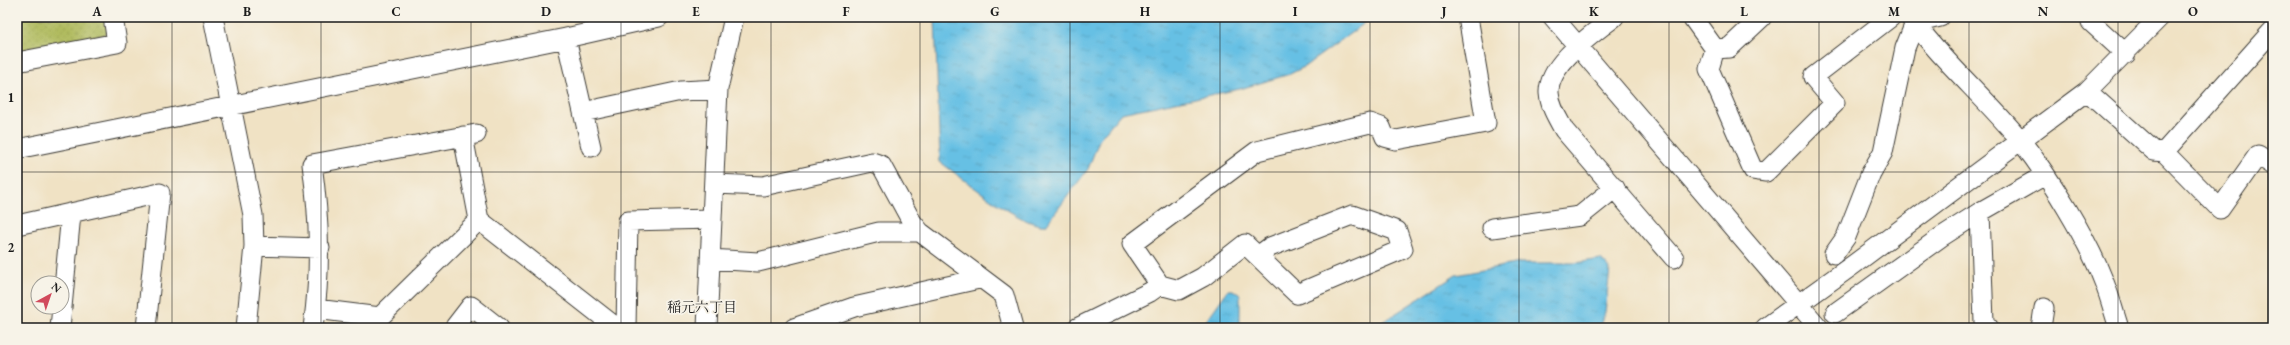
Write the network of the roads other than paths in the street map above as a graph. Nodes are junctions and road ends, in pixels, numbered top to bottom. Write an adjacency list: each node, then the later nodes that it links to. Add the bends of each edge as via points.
1 (113, 17): 22 (street, via 117,43)
2 (213, 17): 25 (street)
3 (659, 17): 18 (street)
4 (734, 17): 23 (street)
5 (1468, 17): 49 (street, via 1486,123 1396,140 1385,137 1381,127 1370,123 1257,151 1132,244)
6 (1553, 17): 19 (street)
7 (1614, 17): 19 (street)
8 (1692, 17): 20 (street)
9 (1762, 17): 20 (street, via 1729,48)
10 (1891, 17): 20 (street, via 1813,77 1835,103 1766,172 1753,170 1709,69)
11 (1940, 17): 15 (street)
12 (2090, 17): 21 (street, via 2091,22)
13 (2160, 17): 21 (street)
14 (2264, 17): 16 (street)
15 (1913, 20): 27 (street, via 1935,48); 44 (street, via 1904,48 1883,152 1871,173 1846,237)
16 (2273, 25)
17 (2273, 30): 30 (street)
18 (566, 38): 25 (street); 26 (street)
19 (1578, 47): 34 (street, via 1558,67 1551,79 1549,93 1554,112 1564,130); 50 (street)
20 (1715, 49)
21 (2126, 54): 24 (street)
22 (17, 62)
23 (718, 89): 26 (street, via 681,91); 33 (street)
24 (2087, 91): 27 (street); 30 (street, via 2154,151)
25 (232, 106): 29 (street); 42 (street, via 253,215)
26 (583, 112): 28 (street)
27 (2021, 141): 32 (street); 50 (street)
28 (591, 146)
29 (17, 149)
30 (2164, 152): 31 (street, via 2220,209 2258,155)
31 (2273, 165)
32 (2045, 175): 35 (street); 69 (street, via 2075,224 2104,281)
33 (715, 184): 37 (street); 41 (street, via 763,186 872,162 881,165)
34 (1615, 188): 40 (street, via 1580,216); 46 (street)
35 (1980, 212): 53 (street, via 1940,237); 67 (street, via 1984,322)
36 (71, 214): 39 (street); 55 (street); 56 (street, via 160,193)
37 (712, 218): 47 (street); 54 (street, via 628,221)
38 (479, 220): 43 (street, via 470,135 312,164); 52 (street, via 380,317); 54 (street)
39 (17, 225)
40 (1492, 228)
41 (920, 232): 47 (street, via 879,232 758,262); 48 (street)
42 (254, 246): 43 (street); 57 (street)
43 (320, 248): 52 (street)
44 (1834, 254)
45 (1258, 256): 45 (street, via 1297,294 1403,249 1397,231 1352,215 1270,247); 49 (street, via 1245,244 1203,277 1179,290)
46 (1674, 258)
47 (710, 259): 61 (street)
48 (980, 279): 62 (street, via 854,307); 63 (street, via 1004,295)
49 (1160, 285): 64 (street)
50 (1799, 304): 65 (street); 66 (street)
51 (2044, 308): 68 (street)
52 (316, 309): 58 (street)
53 (1835, 313)
54 (617, 327)
55 (60, 328)
56 (146, 328)
57 (246, 328)
58 (313, 328)
59 (454, 328): 60 (street, via 471,306)
60 (499, 328)
61 (707, 328)
62 (794, 328)
63 (1013, 328)
64 (1077, 328)
65 (1765, 328)
66 (1819, 328)
67 (1989, 328)
68 (2041, 328)
69 (2119, 328)

